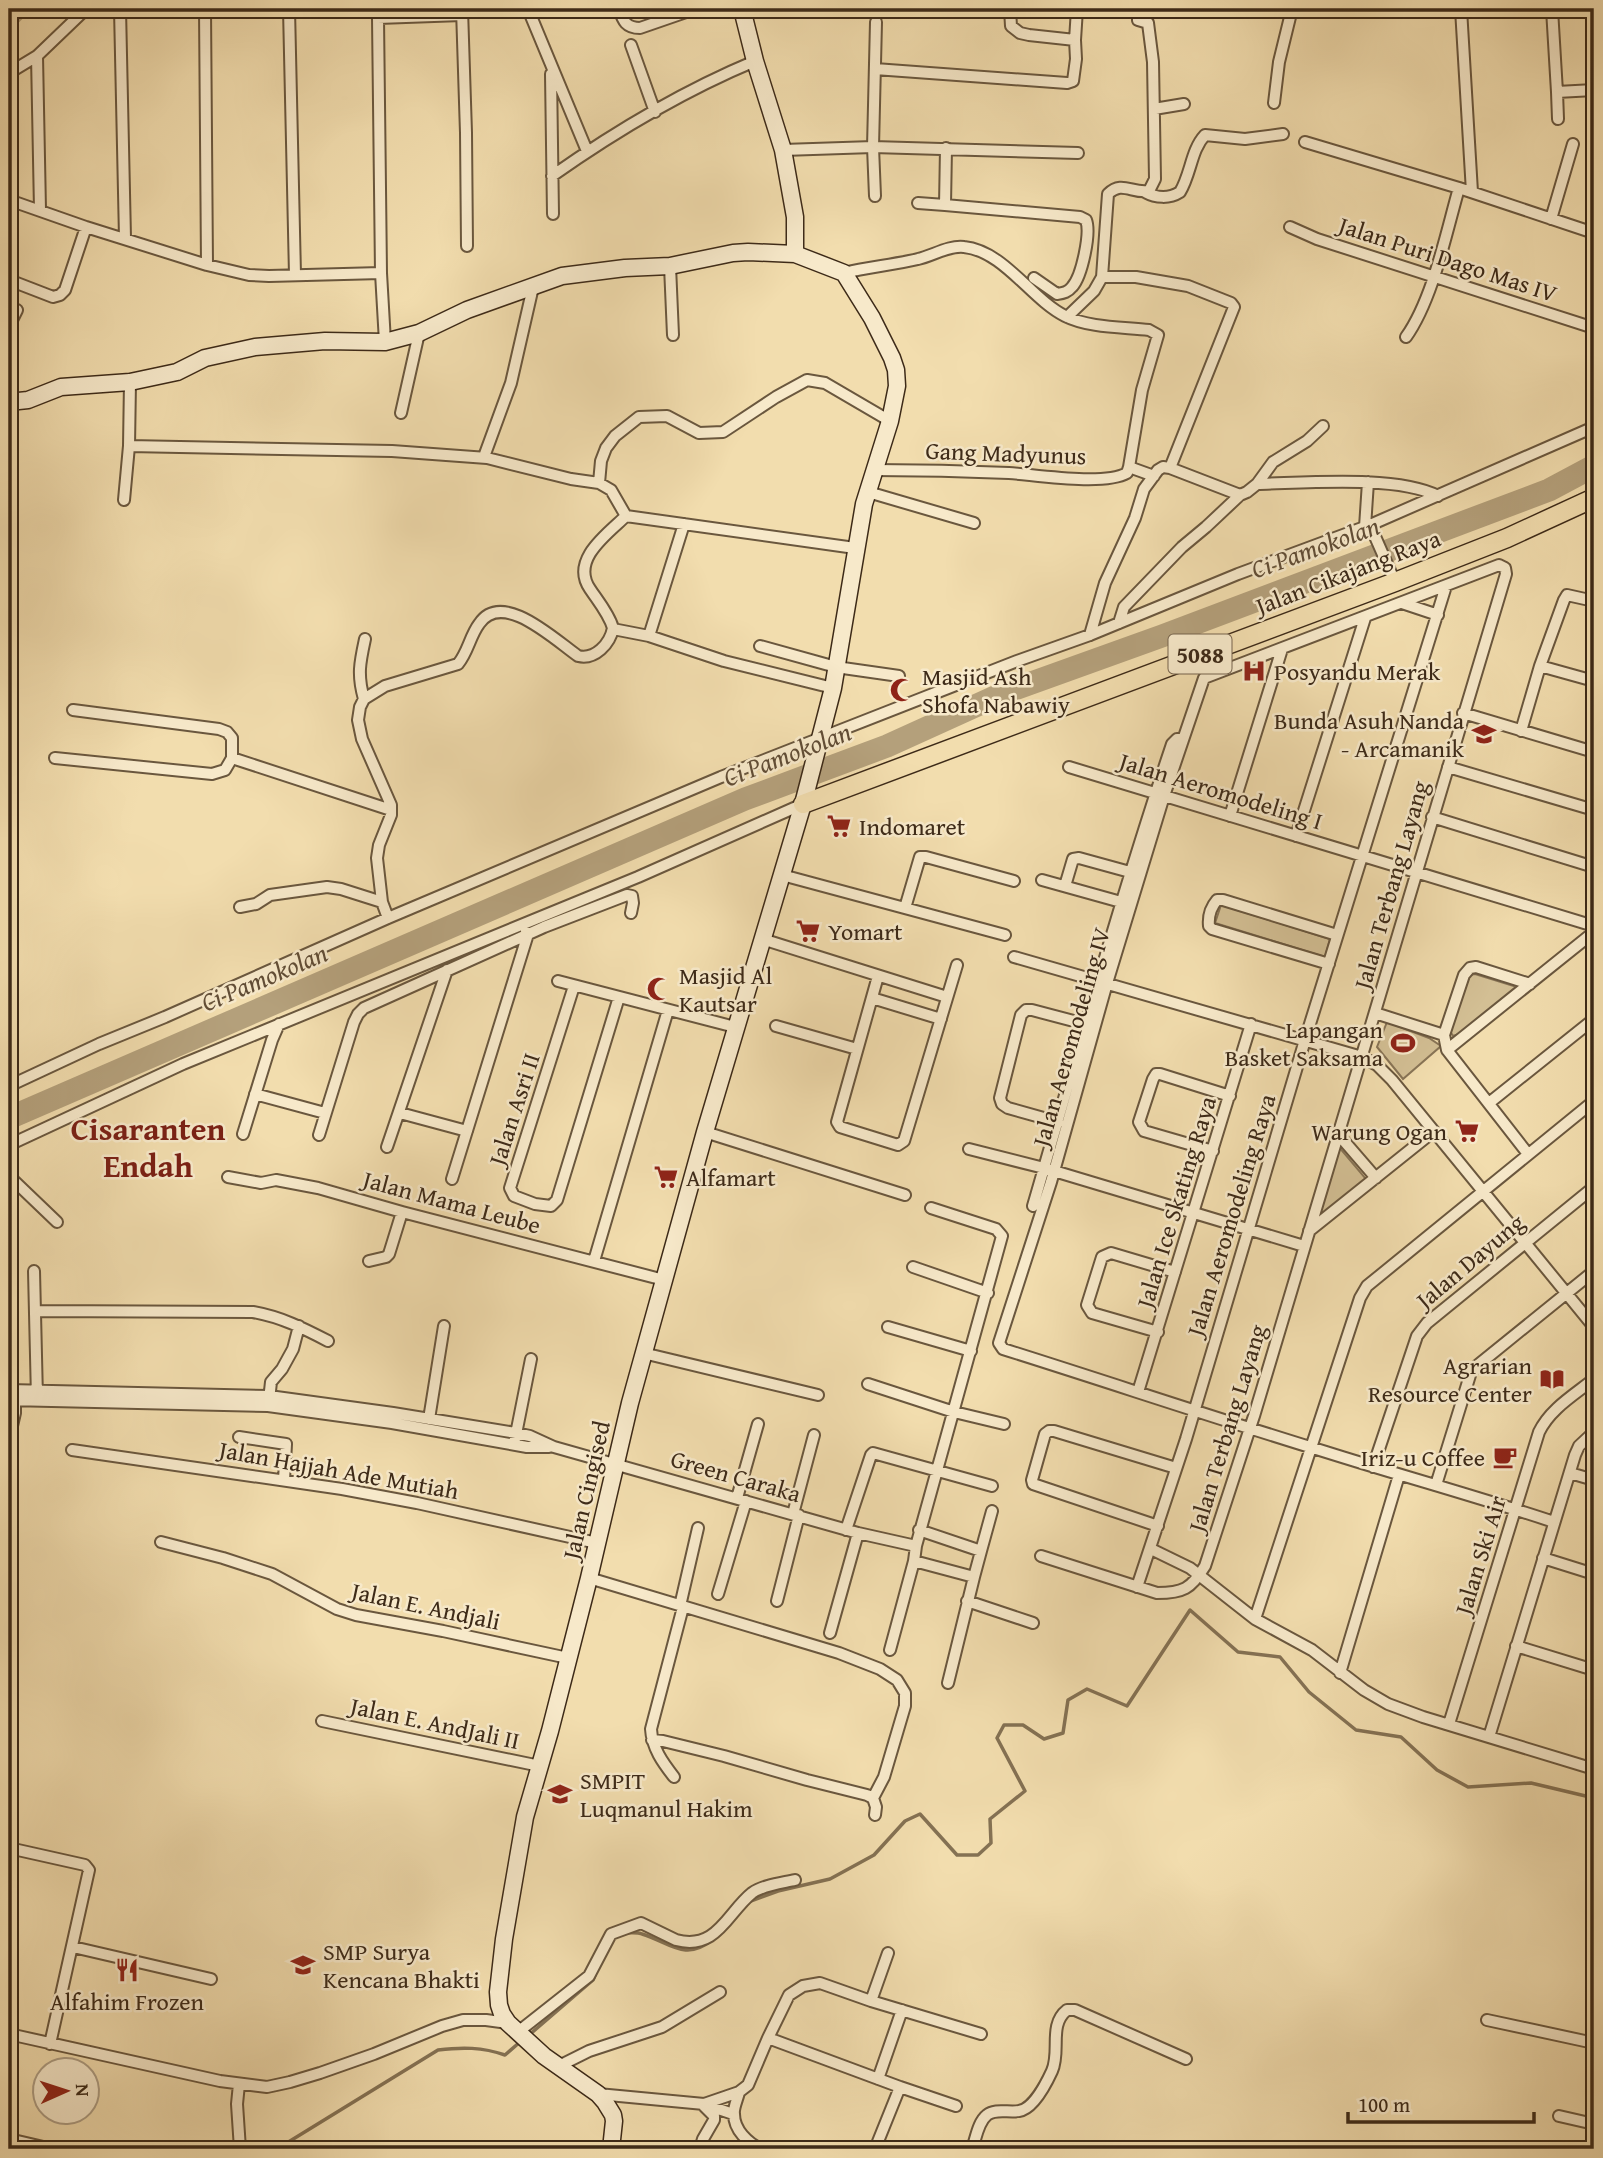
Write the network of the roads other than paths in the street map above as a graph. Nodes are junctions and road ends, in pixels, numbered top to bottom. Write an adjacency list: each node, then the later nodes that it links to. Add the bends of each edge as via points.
1 (86, 9): 20 (street)
2 (120, 9): 54 (street)
3 (205, 9): 57 (street)
4 (289, 9): 61 (street)
5 (528, 9): 22 (street)
6 (619, 9): 7 (street, via 624,23 640,28)
7 (695, 9)
8 (742, 9): 21 (street)
9 (1010, 9): 18 (street, via 1011,26 1020,33)
10 (1077, 9): 18 (street)
11 (1139, 9): 29 (street, via 1139,20 1148,23 1151,38)
12 (1292, 9): 27 (street)
13 (1461, 9): 43 (street)
14 (1552, 9): 26 (street)
15 (462, 12): 16 (street); 55 (street)
16 (378, 13): 59 (street)
17 (878, 14): 23 (street)
18 (1075, 40): 23 (street, via 1074,77 1067,83)
19 (631, 45): 30 (street)
20 (37, 56): 24 (street); 48 (street)
21 (755, 61): 30 (street, via 682,94); 37 (street)
22 (551, 68): 38 (street); 40 (street)
23 (875, 69): 35 (street)
24 (9, 73)
25 (1594, 90): 26 (street)
26 (1557, 92): 31 (street)
27 (1274, 103)
28 (1184, 104): 29 (street)
29 (1154, 108): 42 (street, via 1155,179)
30 (655, 112): 38 (street)
31 (1558, 119)
32 (1283, 134): 42 (street, via 1245,139 1205,135 1180,192 1166,197)
33 (1305, 142): 41 (street)
34 (1573, 144): 50 (street)
35 (873, 147): 36 (street); 37 (street); 44 (street)
36 (946, 148): 39 (street); 47 (street)
37 (783, 150): 56 (street, via 795,217)
38 (587, 151): 40 (street)
39 (1078, 153)
40 (552, 176): 49 (street)
41 (1459, 188): 43 (street); 62 (street)
42 (1145, 192): 64 (street, via 1121,187 1108,194)
43 (1472, 192): 50 (street)
44 (876, 196)
45 (9, 200): 48 (street)
46 (918, 203): 47 (street)
47 (944, 205): 63 (street, via 1086,220 1082,264 1072,288 1058,294)
48 (40, 210): 51 (street)
49 (553, 214)
50 (1551, 219): 53 (street)
51 (86, 227): 54 (street); 65 (street, via 60,295 53,297)
52 (1290, 227): 62 (street, Jalan Puri Dago Mas IV)
53 (1594, 233)
54 (125, 238): 57 (street)
55 (467, 246)
56 (795, 254): 58 (street, via 733,253); 60 (street)
57 (207, 265): 61 (street, via 249,275)
58 (670, 265): 66 (street, via 562,276); 72 (street)
59 (381, 273): 61 (street); 74 (street)
60 (844, 273): 68 (street, via 964,247 999,261 1045,304); 78 (street, Jalan Cingised, via 896,370)
61 (295, 275)
62 (1433, 276): 70 (street, Jalan Puri Dago Mas IV); 73 (street, via 1423,308)
63 (1034, 278)
64 (1102, 278): 68 (street); 84 (street, via 1136,277 1188,286 1234,307)
65 (9, 280)
66 (533, 287): 71 (street); 82 (street, via 511,383)
67 (17, 310): 69 (street)
68 (1067, 317): 83 (street, via 1158,335 1142,390)
69 (9, 326)
70 (1594, 328)
71 (419, 333): 74 (street); 77 (street)
72 (673, 335)
73 (1406, 337)
74 (385, 342): 75 (street, via 255,346)
75 (130, 382): 76 (street, via 61,387); 81 (street)
76 (9, 402)
77 (401, 412)
78 (890, 421): 85 (street, Jalan Cingised); 88 (street, via 825,383 807,380 723,432 699,433 667,416 639,417 606,448)
79 (1323, 426): 89 (street, via 1273,462)
80 (1594, 427): 92 (street)
81 (129, 446): 82 (street, via 392,451); 94 (street)
82 (487, 458): 88 (street)
83 (1129, 467): 85 (street, Gang Madyunus, via 1127,474 1111,479); 86 (street)
84 (1170, 468): 86 (street, via 1157,470); 91 (street)
85 (874, 470): 90 (street, Jalan Cingised)
86 (1154, 476): 109 (street, via 1143,489 1105,583)
87 (1368, 482): 89 (street); 92 (street, via 1426,489); 98 (street)
88 (599, 483): 95 (street, via 611,490)
89 (1257, 484): 91 (street)
90 (867, 492): 96 (street); 99 (street, Jalan Cingised)
91 (1240, 495): 107 (street, via 1140,587 1124,607)
92 (1438, 496): 98 (street)
93 (1594, 498): 101 (main road, Jalan Cikajang Raya / 5088, via 1507,538)
94 (124, 499)
95 (626, 516): 97 (street); 108 (street, via 595,546 584,568 586,583)
96 (974, 523)
97 (684, 524): 99 (street); 110 (street)
98 (1369, 528): 101 (street); 107 (street, via 1238,574)
99 (855, 548): 115 (street, Jalan Cingised)
100 (1505, 568): 102 (street, Jalan Aeromodeling IV, via 1499,565); 121 (street, Jalan Terbang Layang)
101 (1393, 579): 130 (main road, Jalan Cikajang Raya / 5088)
102 (1446, 586): 104 (street, Jalan Aeromodeling IV); 105 (street, Jalan Aeromodeling Raya)
103 (1594, 601): 114 (street, via 1567,596)
104 (1402, 603): 105 (street); 106 (street, Jalan Aeromodeling IV)
105 (1438, 615): 136 (street, Jalan Aeromodeling Raya)
106 (1365, 618): 113 (street, Jalan Aeromodeling IV); 135 (street)
107 (1119, 623): 109 (street)
108 (613, 629): 110 (street); 119 (street, via 603,647 581,657 524,618 497,611 479,624 458,664 385,686)
109 (1090, 635): 123 (street)
110 (649, 636): 118 (street, via 724,661)
111 (365, 639): 119 (street, via 359,668)
112 (760, 646): 115 (street)
113 (1282, 649): 129 (street, Jalan Aeromodeling IV, via 1204,678); 133 (street)
114 (1541, 666): 117 (street); 122 (street)
115 (836, 667): 116 (street); 118 (street, Jalan Cingised)
116 (899, 676)
117 (1594, 681)
118 (833, 688): 123 (street, Jalan Cingised)
119 (364, 699): 131 (street, via 358,720 362,739)
120 (73, 710): 126 (street, via 219,729 232,738)
121 (1464, 713): 122 (street); 127 (street, Jalan Terbang Layang)
122 (1521, 731): 124 (street)
123 (819, 739): 130 (street, Jalan Cingised); 149 (street)
124 (1594, 752)
125 (55, 758): 126 (street, via 212,774 225,770)
126 (233, 758): 131 (street)
127 (1448, 766): 132 (street); 134 (street, Jalan Terbang Layang)
128 (1069, 768): 129 (street, Jalan Aeromodeling I)
129 (1160, 795): 133 (street, Jalan Aeromodeling I); 138 (street, Jalan Aeromodeling IV); 163 (street, Jalan Aeromodeling IV)
130 (804, 800): 140 (street, Jalan Cingised); 150 (street)
131 (391, 810): 144 (street, via 377,858)
132 (1594, 810)
133 (1230, 816): 135 (street, Jalan Aeromodeling I)
134 (1432, 817): 137 (street); 139 (street, Jalan Terbang Layang)
135 (1296, 836): 136 (street, Jalan Aeromodeling I)
136 (1362, 855): 139 (street, Jalan Aeromodeling I); 155 (street, Jalan Aeromodeling Raya)
137 (1594, 867)
138 (1130, 872): 143 (street, via 1073,859); 145 (street, Jalan Aeromodeling IV)
139 (1416, 872): 151 (street, Jalan Aeromodeling I); 170 (street, Jalan Terbang Layang)
140 (782, 875): 147 (street); 156 (street, Jalan Cingised)
141 (1042, 880): 143 (street)
142 (1014, 881): 147 (street, via 920,857)
143 (1065, 886): 145 (street)
144 (382, 902): 146 (street, via 327,887 270,895); 149 (street)
145 (1121, 902): 163 (street, Jalan Aeromodeling IV)
146 (240, 907)
147 (905, 908): 154 (street)
148 (631, 913): 150 (street, via 633,899 627,895)
149 (388, 918): 183 (street)
150 (542, 923): 152 (street)
151 (1594, 926)
152 (525, 929): 160 (street); 173 (street); 191 (street)
153 (1594, 932): 164 (street)
154 (1005, 935)
155 (1337, 936): 158 (street, Jalan Aeromodeling Raya); 158 (street, via 1223,900 1212,905 1208,920 1212,929)
156 (762, 940): 161 (street); 176 (street, Jalan Cingised)
157 (1014, 957): 163 (street)
158 (1329, 964): 179 (street, Jalan Aeromodeling Raya)
159 (957, 965): 167 (street)
160 (447, 970): 188 (street, via 358,1014); 189 (street)
161 (878, 976): 167 (street); 168 (street)
162 (558, 981): 165 (street)
163 (1102, 982): 174 (street, Jalan Aeromodeling IV); 175 (street); 202 (street, Jalan Aeromodeling IV)
164 (1530, 984): 178 (street, via 1470,968); 181 (street)
165 (575, 986): 166 (street); 166 (street, Jalan Asri II, via 510,1188 514,1196 536,1205 551,1206 557,1200)
166 (619, 997): 169 (street)
167 (947, 997): 171 (street)
168 (872, 998): 171 (street); 180 (street)
169 (668, 1010): 176 (street); 220 (street)
170 (1375, 1013): 178 (street); 182 (street, Jalan Terbang Layang)
171 (941, 1019): 180 (street, via 901,1144 838,1125)
172 (1594, 1019): 187 (street)
173 (279, 1024): 184 (street); 197 (street)
174 (1085, 1024): 190 (street, Jalan Aeromodeling IV); 190 (street, via 1032,1010 1021,1015 1002,1104)
175 (1251, 1024): 179 (street); 185 (street, Jalan Ice Skating Raya)
176 (730, 1026): 193 (street, Jalan Cingised)
177 (776, 1026): 180 (street)
178 (1444, 1035): 181 (street)
179 (1305, 1040): 182 (street); 215 (street, Jalan Aeromodeling Raya)
180 (857, 1049)
181 (1447, 1050): 187 (street)
182 (1362, 1057): 192 (street, via 1392,1080); 195 (street, Jalan Terbang Layang)
183 (9, 1086)
184 (255, 1094): 188 (street); 194 (street)
185 (1230, 1096): 200 (street, Jalan Ice Skating Raya); 200 (street, via 1156,1074 1139,1122 1144,1130)
186 (1594, 1101): 201 (street)
187 (1489, 1103): 201 (street)
188 (325, 1113): 196 (street)
189 (400, 1113): 191 (street); 198 (street)
190 (1058, 1122): 202 (street, Jalan Aeromodeling IV)
191 (467, 1131): 206 (street)
192 (1434, 1131): 205 (street); 208 (street)
193 (705, 1132): 209 (street); 225 (street, Jalan Cingised)
194 (243, 1134)
195 (1338, 1134): 205 (street); 216 (street, Jalan Terbang Layang)
196 (319, 1135)
197 (9, 1144)
198 (387, 1147)
199 (969, 1149): 202 (street)
200 (1213, 1152): 213 (street, Jalan Ice Skating Raya)
201 (1528, 1154): 208 (street)
202 (1049, 1173): 210 (street, Jalan Aeromodeling IV); 213 (street); 240 (street, Jalan Aeromodeling IV, via 1000,1347)
203 (9, 1176): 214 (street)
204 (228, 1177): 212 (street, Jalan Mama Leube, via 298,1184)
205 (1376, 1178): 216 (street)
206 (452, 1179)
207 (1594, 1187): 217 (street, Jalan Dayung)
208 (1483, 1190): 217 (street); 257 (street, via 1367,1286)
209 (905, 1195)
210 (1033, 1206)
211 (931, 1208): 227 (street, via 1000,1232)
212 (402, 1212): 219 (street, via 389,1254); 220 (street, Jalan Mama Leube)
213 (1194, 1213): 215 (street); 224 (street, Jalan Ice Skating Raya)
214 (57, 1222)
215 (1248, 1229): 218 (street); 245 (street, Jalan Aeromodeling Raya)
216 (1309, 1231): 218 (street, Jalan Terbang Layang)
217 (1526, 1242): 226 (street); 260 (street, Jalan Dayung, via 1417,1336)
218 (1304, 1247): 251 (street, Jalan Terbang Layang)
219 (369, 1261)
220 (594, 1261): 225 (street, Jalan Mama Leube)
221 (913, 1267): 227 (street)
222 (1594, 1270): 226 (street)
223 (34, 1271): 228 (street)
224 (1175, 1272): 233 (street, Jalan Ice Skating Raya); 233 (street, via 1106,1254 1087,1305 1092,1313)
225 (664, 1280): 236 (street, Jalan Cingised)
226 (1567, 1292): 232 (street); 267 (street, via 1471,1372)
227 (988, 1293): 235 (street)
228 (36, 1311): 229 (street, via 253,1312); 243 (street)
229 (299, 1326): 234 (street); 244 (street, via 293,1349 271,1382)
230 (444, 1326): 248 (street)
231 (888, 1327): 235 (street)
232 (1594, 1327)
233 (1158, 1332): 240 (street, Jalan Ice Skating Raya)
234 (328, 1342)
235 (971, 1351): 246 (street)
236 (643, 1353): 242 (street); 259 (street, Jalan Cingised)
237 (531, 1359): 256 (street)
238 (1594, 1379): 270 (street, Jalan Ski Air, via 1545,1421)
239 (868, 1384): 246 (street)
240 (1138, 1392): 245 (street)
241 (12, 1395): 243 (street); 255 (street, via 15,1413)
242 (818, 1395)
243 (36, 1396): 244 (street)
244 (268, 1401): 247 (street)
245 (1194, 1410): 251 (street); 261 (street, Jalan Aeromodeling Raya)
246 (954, 1412): 250 (street); 262 (street)
247 (393, 1418): 248 (street); 256 (street)
248 (429, 1419): 256 (street)
249 (758, 1424): 269 (street)
250 (1004, 1424)
251 (1250, 1428): 257 (street); 288 (street, Jalan Terbang Layang)
252 (1594, 1432): 263 (street, via 1579,1446)
253 (814, 1435): 272 (street)
254 (239, 1437): 265 (street, via 286,1444)
255 (9, 1438)
256 (518, 1440): 259 (street, Green Caraka)
257 (1312, 1447): 260 (street); 296 (street)
258 (72, 1450): 265 (street, Jalan Hajjah Ade Mutiah)
259 (615, 1463): 269 (street, Green Caraka); 280 (street, Jalan Cingised)
260 (1373, 1466): 264 (street)
261 (1177, 1468): 274 (street, Jalan Aeromodeling Raya); 274 (street, via 1054,1431 1045,1434 1033,1484)
262 (937, 1471): 268 (street); 276 (street, via 873,1453); 277 (street)
263 (1570, 1473): 266 (street); 273 (street)
264 (1399, 1475): 267 (street); 303 (street)
265 (284, 1480): 280 (street, Jalan Hajjah Ade Mutiah, via 417,1503)
266 (1594, 1480)
267 (1436, 1485): 270 (street)
268 (992, 1486)
269 (741, 1500): 272 (street, Green Caraka); 292 (street)
270 (1517, 1509): 273 (street); 306 (street, Jalan Ski Air)
271 (992, 1511): 283 (street)
272 (796, 1515): 276 (street, Green Caraka); 293 (street)
273 (1554, 1522): 285 (street)
274 (1158, 1526): 282 (street, Jalan Aeromodeling Raya)
275 (698, 1528): 295 (street)
276 (846, 1530): 278 (street, Green Caraka)
277 (919, 1530): 281 (street); 283 (street)
278 (859, 1533): 281 (street, Green Caraka); 298 (street)
279 (161, 1542): 301 (street, Jalan E. Andjali, via 272,1574 356,1615)
280 (597, 1543): 290 (street, Jalan Cingised)
281 (916, 1546): 286 (street)
282 (1151, 1549): 288 (street); 291 (street, Jalan Aeromodeling Raya)
283 (981, 1551): 289 (street)
284 (1041, 1556): 291 (street)
285 (1543, 1558): 287 (street); 299 (street)
286 (914, 1561): 289 (street); 300 (street)
287 (1594, 1574)
288 (1200, 1575): 291 (street, via 1175,1593); 296 (street)
289 (974, 1577): 294 (street)
290 (589, 1578): 295 (street); 301 (street, Jalan Cingised)
291 (1137, 1587)
292 (718, 1594)
293 (777, 1601)
294 (967, 1601): 297 (street); 304 (street)
295 (681, 1607): 308 (street); 312 (street, via 839,1653 897,1680 905,1693 905,1706)
296 (1255, 1619): 303 (street, via 1312,1650)
297 (1033, 1623)
298 (830, 1633)
299 (1516, 1646): 302 (street); 307 (street)
300 (890, 1650)
301 (568, 1658): 309 (street, Jalan Cingised)
302 (1594, 1670)
303 (1340, 1672): 306 (street, via 1388,1704)
304 (948, 1683)
305 (323, 1721): 309 (street, Jalan E. AndJali II)
306 (1449, 1724): 307 (street)
307 (1489, 1737): 310 (street)
308 (652, 1740): 311 (street); 312 (street)
309 (540, 1766): 323 (street, Jalan Cingised, via 525,1817 500,1965 499,2005)
310 (1594, 1769)
311 (674, 1777)
312 (873, 1798): 313 (street)
313 (875, 1815)
314 (9, 1848): 316 (street, via 89,1868)
315 (795, 1880): 323 (street, via 752,1893 716,1934 701,1940 682,1942 641,1923 613,1933 589,1976)
316 (73, 1947): 318 (street); 328 (street)
317 (888, 1953): 320 (street)
318 (211, 1979)
319 (720, 1992): 330 (street, via 662,2027)
320 (871, 2001): 321 (street); 326 (street, via 821,1983 803,1986 789,1995)
321 (902, 2010): 324 (street); 331 (street)
322 (1487, 2020): 327 (street)
323 (518, 2032): 330 (street); 332 (street, via 486,2020 463,2020 290,2082 267,2087)
324 (981, 2034)
325 (9, 2035): 328 (street)
326 (768, 2038): 331 (street); 334 (street, via 748,2085)
327 (1594, 2043)
328 (50, 2045): 332 (street)
329 (1186, 2059): 348 (street, via 1066,2010 1056,2024 1056,2056 1047,2081 1029,2107 985,2116)
330 (559, 2066): 335 (street)
331 (878, 2079): 333 (street)
332 (239, 2084): 343 (street)
333 (900, 2087): 337 (street); 347 (street)
334 (739, 2092): 336 (street); 338 (street)
335 (598, 2094): 336 (street); 344 (street, via 613,2115)
336 (703, 2104): 338 (street); 345 (street, via 715,2120)
337 (956, 2106)
338 (733, 2114): 346 (street, via 745,2139)
339 (1559, 2116): 340 (street)
340 (1594, 2124)
341 (9, 2140): 342 (street)
342 (51, 2149)
343 (240, 2149)
344 (611, 2149)
345 (700, 2149)
346 (761, 2149)
347 (875, 2149)
348 (972, 2149)

